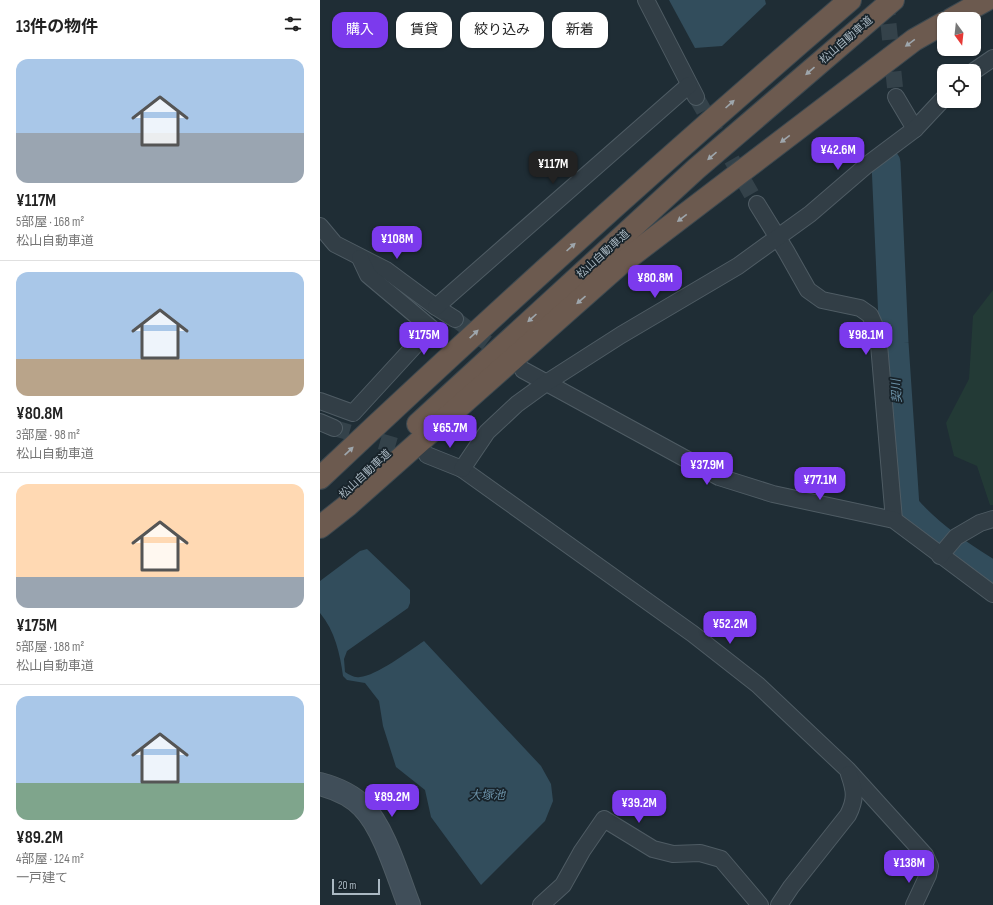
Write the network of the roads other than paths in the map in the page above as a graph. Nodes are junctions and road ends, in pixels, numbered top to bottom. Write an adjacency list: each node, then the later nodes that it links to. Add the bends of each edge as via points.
1 (646, 0): 18 (street, via 692,91)
2 (840, 0): 10 (highway)
3 (850, 0): 10 (highway)
4 (893, 0): 26 (highway, 松山自動車道, one-way to 26, via 690,174)
5 (986, 0): 6 (highway)
6 (965, 12)
7 (937, 27): 29 (highway, one-way to 29, via 914,40 619,266)
8 (993, 58): 9 (street)
9 (981, 66)
10 (750, 86): 25 (highway, one-way to 10, via 484,325)
11 (896, 97): 13 (street)
12 (937, 105): 13 (street)
13 (915, 129): 16 (street, via 867,165 810,214)
14 (757, 204): 16 (street)
15 (320, 226): 17 (street, via 335,244)
16 (777, 236): 21 (street, via 738,266); 28 (street, via 808,290 822,300 860,308 870,315 876,327)
17 (360, 258): 18 (street, via 386,270); 22 (street, via 368,275 431,328 353,413)
18 (436, 307): 19 (street)
19 (455, 319)
20 (523, 370): 21 (street)
21 (546, 382): 24 (street, via 487,432); 28 (street, via 719,477 774,494)
22 (320, 401)
23 (427, 455): 24 (street)
24 (462, 469): 32 (street, via 693,634 758,685)
25 (320, 478)
26 (320, 516)
27 (993, 519): 30 (street, via 980,523 956,537)
28 (894, 520): 30 (street)
29 (320, 527)
30 (940, 556): 31 (street)
31 (993, 594)
32 (848, 770): 37 (street, via 855,790 848,815); 38 (street, via 925,855 930,866 928,876)
33 (320, 784): 34 (street, via 337,788 363,806 378,827)
34 (409, 905)
35 (542, 905): 36 (street, via 563,885 604,819 652,849 673,854 700,852 720,859)
36 (760, 905)
37 (779, 905)
38 (914, 905)

